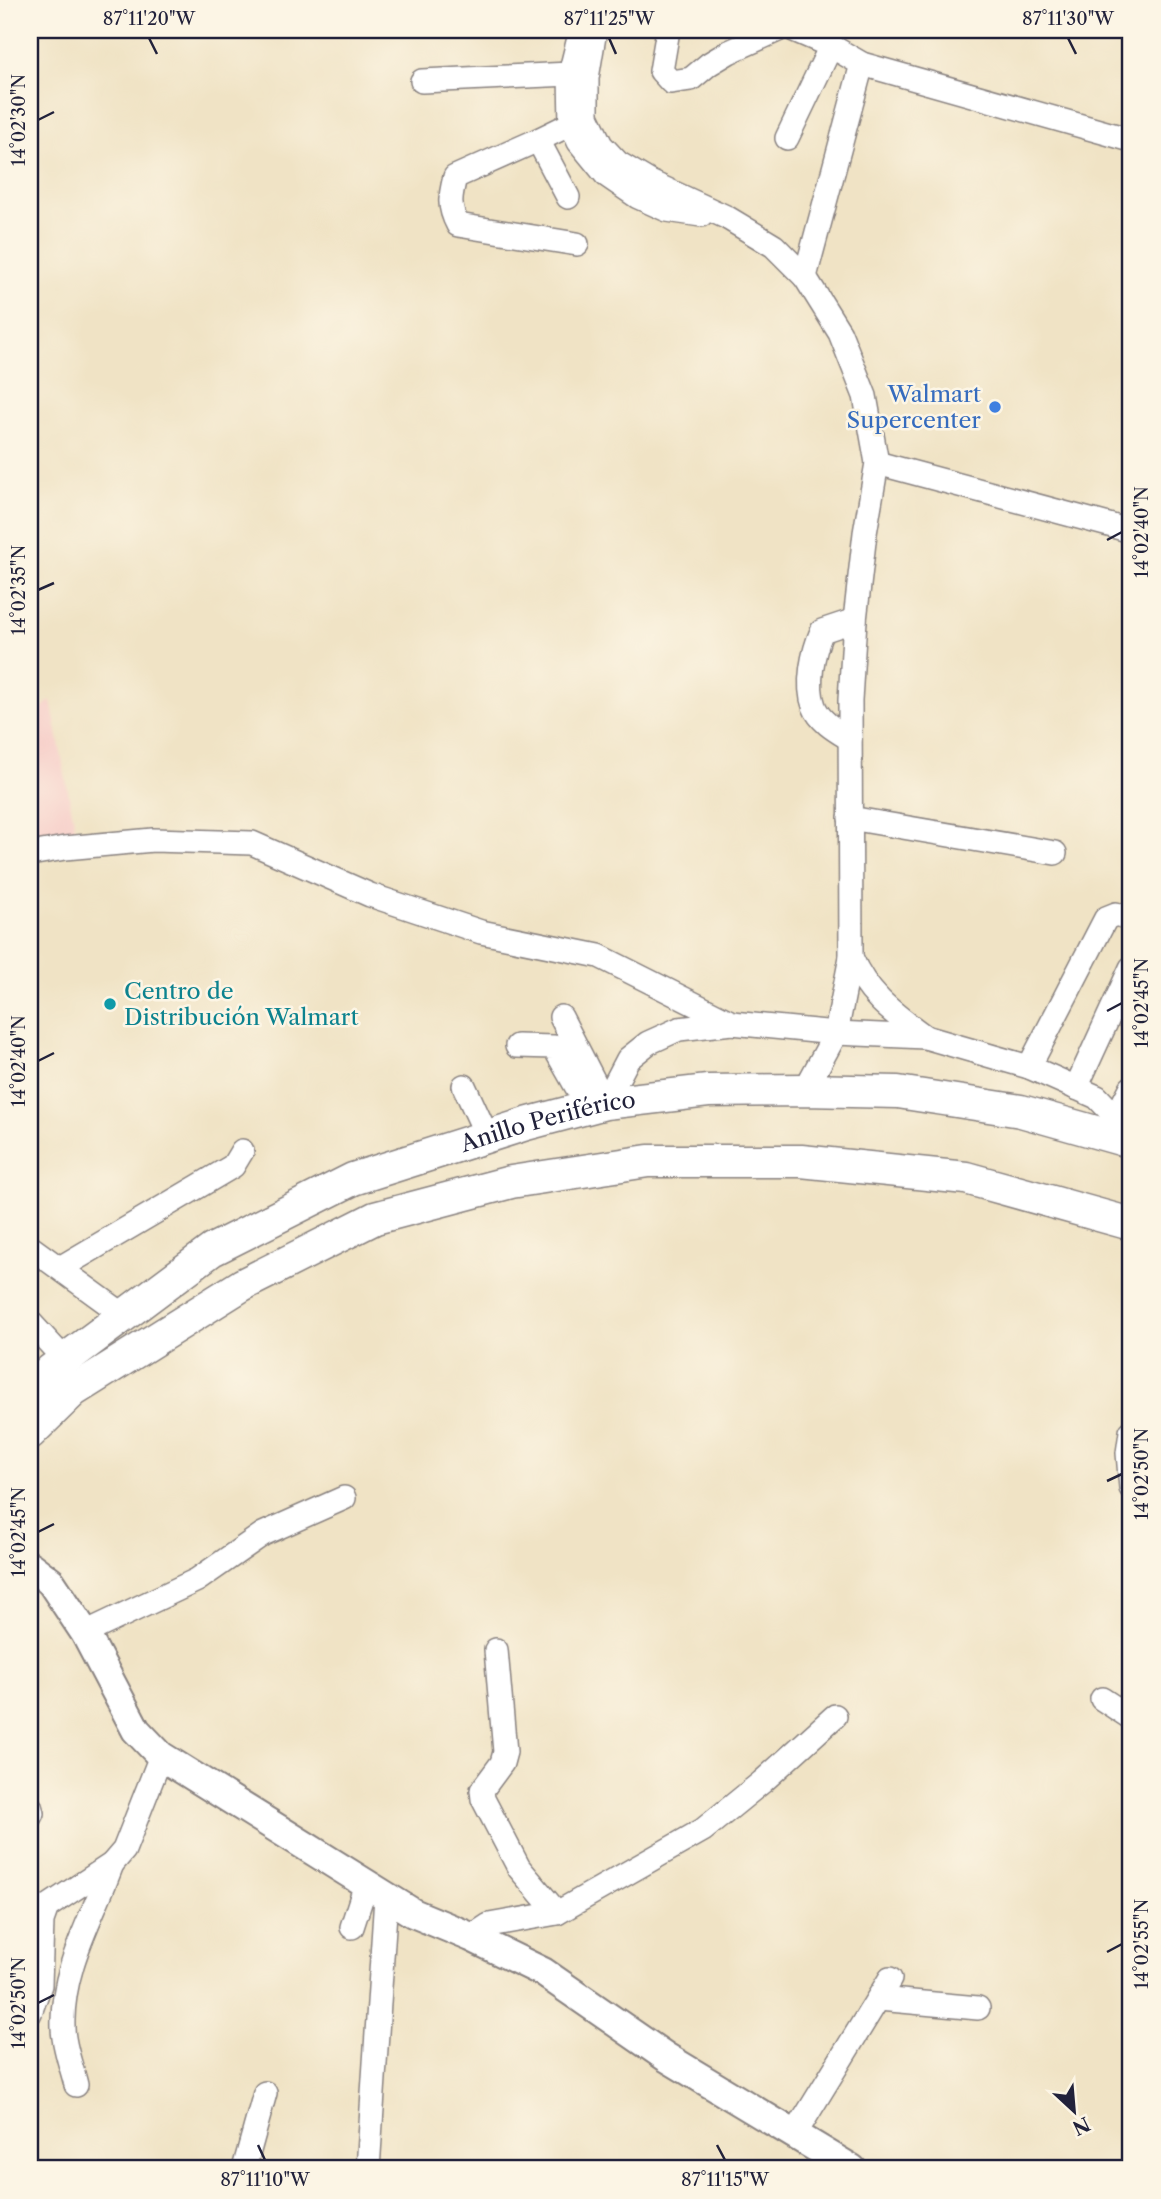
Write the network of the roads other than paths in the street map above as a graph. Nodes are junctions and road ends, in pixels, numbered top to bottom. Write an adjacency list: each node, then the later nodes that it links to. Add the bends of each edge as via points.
1 (580, 30): 8 (street)
2 (595, 30): 10 (street)
3 (668, 30): 4 (street, via 661,71 671,82 691,79 729,52)
4 (778, 30)
5 (794, 30): 6 (street)
6 (831, 46): 7 (street); 11 (street)
7 (862, 64): 13 (street); 16 (street)
8 (570, 74): 9 (street); 10 (street)
9 (422, 81)
10 (579, 120): 12 (street); 16 (street, via 579,142 606,175 638,197 667,209 726,217 774,246)
11 (787, 138)
12 (538, 140): 14 (street); 15 (street, via 455,177 450,210 458,226)
13 (1131, 140)
14 (568, 197)
15 (577, 244)
16 (804, 277): 17 (street, via 840,333 865,396)
17 (877, 463): 18 (street); 19 (street)
18 (1131, 531)
19 (855, 620): 20 (street); 20 (street, via 822,631 812,673 815,707)
20 (850, 739): 21 (street)
21 (850, 818): 22 (street); 25 (street)
22 (1055, 853)
23 (30, 854): 28 (street, via 153,840 252,843 370,895 481,932 599,956)
24 (1131, 919): 32 (street, via 1116,914 1106,918)
25 (851, 957): 29 (street); 30 (street, via 859,977 881,1004)
26 (1131, 968): 34 (street)
27 (561, 1017): 37 (street)
28 (732, 1023): 29 (street); 37 (street, via 679,1029 648,1043 628,1059)
29 (836, 1033): 30 (street); 36 (street)
30 (925, 1037): 32 (street)
31 (517, 1046): 37 (street, via 554,1047)
32 (1029, 1067): 34 (street)
33 (464, 1086): 39 (street)
34 (1076, 1088): 38 (street, via 1097,1097)
35 (1131, 1088): 38 (street)
36 (805, 1090): 37 (highway, Anillo Periférico, via 708,1091); 38 (highway, Anillo Periférico, via 898,1092)
37 (596, 1105): 39 (highway, Anillo Periférico)
38 (1123, 1132)
39 (487, 1136): 44 (highway, Anillo Periférico, via 353,1179 212,1250)
40 (242, 1151): 43 (street, via 233,1166)
41 (1131, 1224): 49 (highway, Anillo Periférico, via 966,1178 802,1161 648,1161 511,1182 375,1219 242,1285 73,1391)
42 (30, 1247): 43 (street)
43 (60, 1268): 44 (street)
44 (125, 1316): 46 (highway, Anillo Periférico)
45 (30, 1322): 46 (street)
46 (65, 1360): 47 (highway, Anillo Periférico)
47 (30, 1391)
48 (1131, 1432): 50 (street)
49 (30, 1433)
50 (1131, 1488)
51 (344, 1498): 53 (street, via 263,1534 197,1580)
52 (30, 1566): 53 (main road, via 51,1582)
53 (85, 1633): 58 (main road, via 136,1730)
54 (496, 1650): 63 (street, via 505,1752 482,1790 483,1799 519,1868)
55 (1102, 1699): 57 (street)
56 (835, 1716): 63 (street, via 703,1830)
57 (1131, 1718)
58 (161, 1756): 61 (street, via 124,1850); 62 (main road)
59 (30, 1806): 60 (street)
60 (30, 1817)
61 (112, 1864): 67 (street, via 47,1907 42,1921 40,1985); 68 (street, via 68,1970 63,2030)
62 (376, 1891): 64 (street); 65 (main road, via 413,1913); 72 (street)
63 (557, 1913): 65 (street, via 489,1925)
64 (352, 1927)
65 (471, 1937): 70 (main road, via 543,1972 666,2057)
66 (978, 2008): 70 (street, via 884,1989)
67 (30, 2013)
68 (76, 2085)
69 (265, 2093): 71 (street)
70 (795, 2134): 73 (main road)
71 (244, 2169)
72 (368, 2169)
73 (852, 2169)

